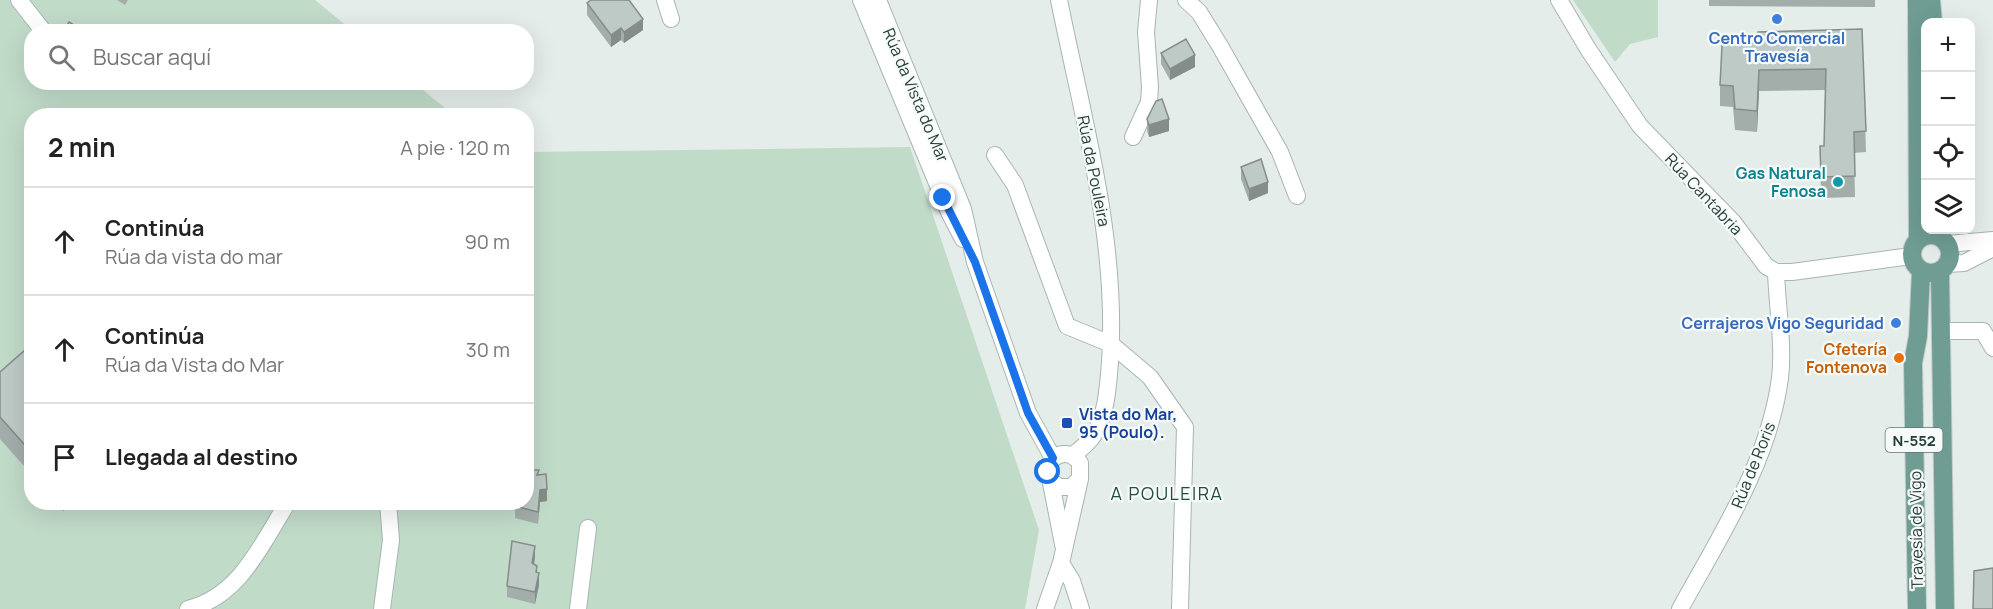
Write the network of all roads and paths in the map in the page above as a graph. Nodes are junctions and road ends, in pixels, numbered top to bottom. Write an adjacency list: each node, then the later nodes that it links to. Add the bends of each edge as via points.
1 (19, 0): 14 (street)
2 (665, 0): 13 (street)
3 (861, 0): 23 (street, Rúa da Vista do Mar, via 949,212)
4 (878, 0): 23 (street, Rúa da Vista do Mar, via 963,209)
5 (1059, 0): 27 (street, Rúa da Pouleira, via 1103,213 1110,273)
6 (1149, 0): 16 (street, via 1149,102)
7 (1186, 0): 18 (street, via 1199,12 1220,46 1280,152)
8 (1559, 0): 25 (street, Rúa Cantabria, via 1640,126 1733,222 1766,266)
9 (1917, 0): 11 (main road, Travesía de Vigo)
10 (1931, 0): 12 (main road, Travesía de Vigo)
11 (1922, 18)
12 (1926, 18)
13 (670, 19)
14 (38, 24)
15 (1923, 72): 22 (main road, Travesía de Vigo / N-552)
16 (1133, 137)
17 (995, 154): 27 (street, via 1015,185 1067,326)
18 (1297, 196)
19 (1942, 237): 20 (street); 22 (main road, via 1928,235); 24 (main road, N-552, via 1950,254)
20 (1993, 240)
21 (1993, 248): 24 (street, via 1964,263)
22 (1917, 256): 24 (main road, via 1930,273); 25 (street); 44 (main road, Travesía de Vigo / N-552, via 1918,336 1913,363)
23 (975, 262): 30 (street, via 1028,413)
24 (1943, 267): 26 (main road, Travesía de Vigo / N-552)
25 (1776, 272): 43 (street, Rúa de Roris, via 1780,375 1773,420 1738,505)
26 (1942, 331): 28 (street, via 1983,331); 45 (main road, Travesía de Vigo / N-552)
27 (1111, 344): 29 (street, Rúa da Pouleira, via 1100,423 1090,441); 42 (street, via 1150,377 1185,427)
28 (1993, 348)
29 (1073, 455): 30 (street); 31 (street, via 1082,468)
30 (1053, 458): 32 (street, via 1048,468)
31 (1080, 479): 32 (street, via 1067,488); 36 (street)
32 (1050, 480): 36 (street)
33 (283, 510): 37 (street, via 225,594)
34 (389, 510): 38 (street, via 391,540)
35 (588, 528): 39 (street)
36 (1062, 556): 40 (street); 41 (street)
37 (188, 609)
38 (382, 609)
39 (578, 609)
40 (1045, 609)
41 (1081, 609)
42 (1180, 609)
43 (1680, 609)
44 (1917, 609)
45 (1945, 609)

